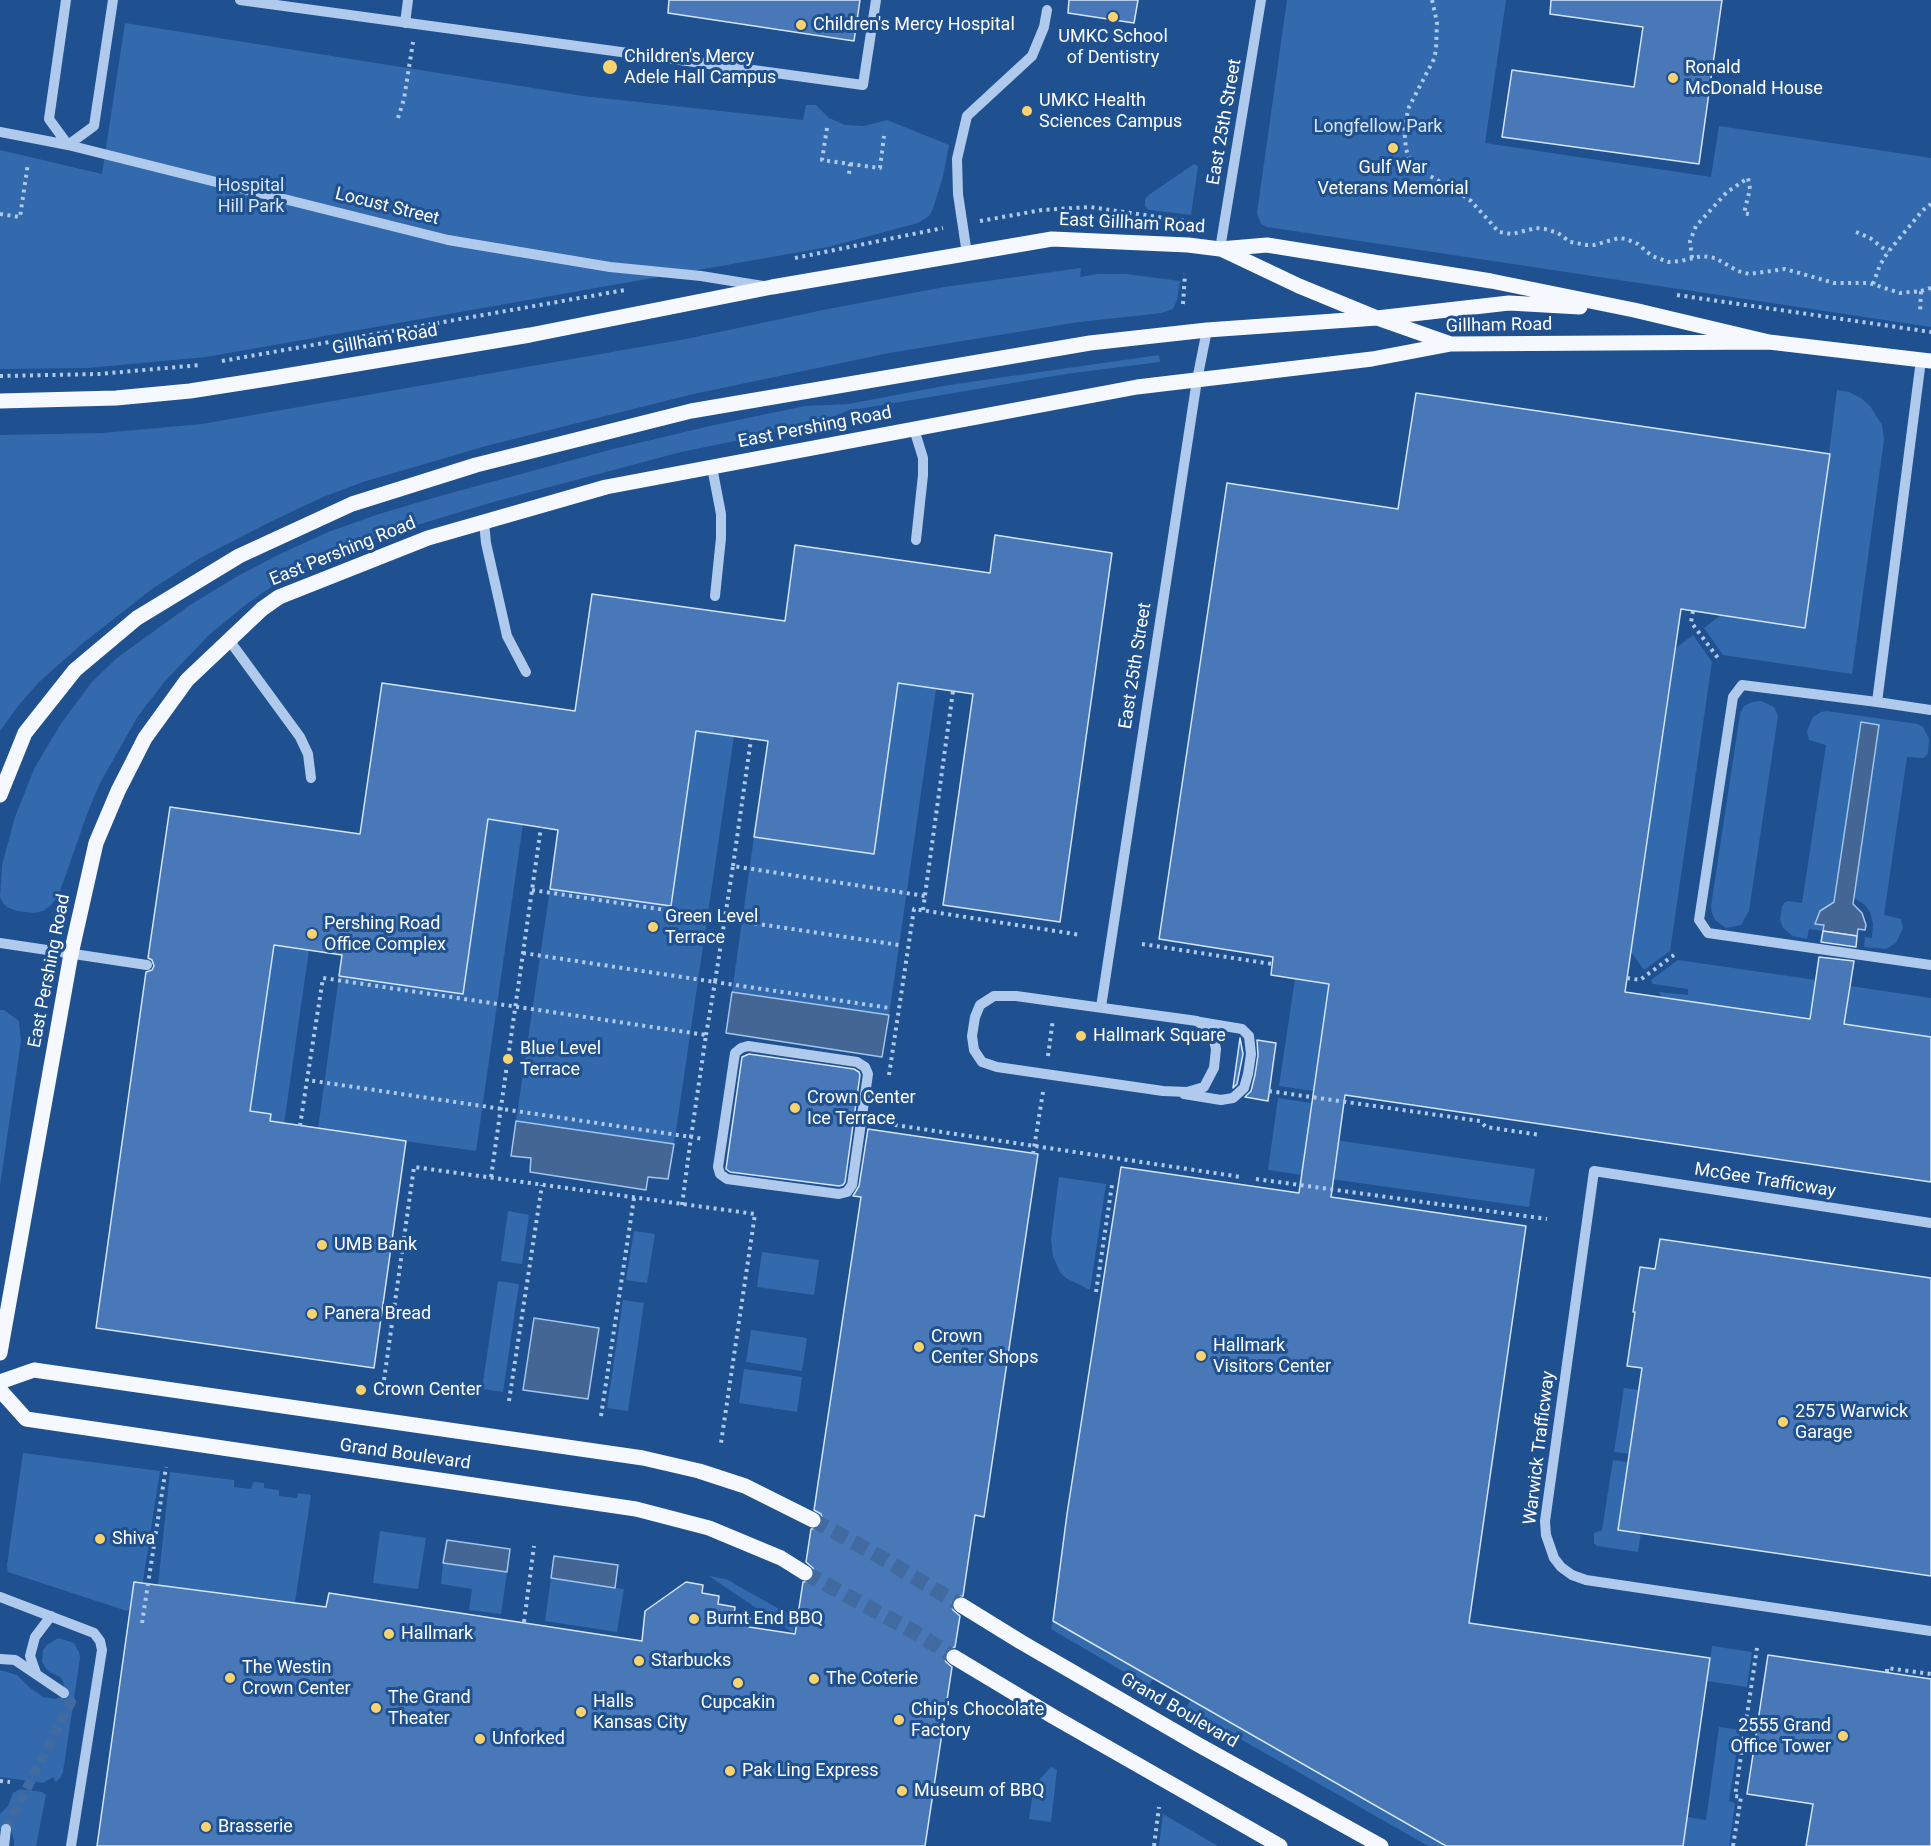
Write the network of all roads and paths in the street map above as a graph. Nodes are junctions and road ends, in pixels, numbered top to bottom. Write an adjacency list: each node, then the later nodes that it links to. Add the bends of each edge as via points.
1 (66, 0): 15 (street, via 48,119)
2 (112, 0): 15 (street, via 94,126)
3 (240, 0): 8 (street)
4 (408, 0): 10 (street)
5 (876, 0): 10 (street, via 863,85)
6 (1261, 0): 23 (street, East 25th Street)
7 (1432, 0): 28 (path, via 1437,22 1436,50 1409,107 1404,127 1409,158 1419,170 1457,190 1499,232 1545,229 1570,242 1594,245 1619,238 1638,244 1660,259)
8 (325, 6): 10 (street)
9 (1047, 10): 22 (street, via 1032,56 967,116 957,159)
10 (410, 23): 11 (path, via 404,99)
11 (398, 118)
12 (827, 128): 17 (path, via 822,160)
13 (0, 132): 15 (street, Locust Street)
14 (885, 135): 17 (path, via 880,168)
15 (68, 145): 33 (street, Locust Street, via 448,240 610,267)
16 (28, 163): 20 (path, via 20,217)
17 (850, 164): 18 (path)
18 (849, 175)
19 (1931, 204): 26 (path)
20 (0, 214)
21 (1753, 215): 28 (path, via 1744,213 1750,189 1748,178 1727,192 1696,226 1690,241)
22 (962, 225): 23 (path, via 1042,210 1090,207); 27 (street); 29 (path)
23 (1224, 225): 25 (street, East 25th Street)
24 (1856, 232): 26 (path)
25 (1220, 249): 27 (main road, East Gillham Road, via 1052,239); 31 (main road, East Gillham Road, via 1267,245); 41 (main road)
26 (1888, 252): 32 (path)
27 (967, 254): 33 (main road, East Gillham Road)
28 (1692, 258): 32 (path, via 1716,258 1749,274 1785,269 1834,283)
29 (786, 260)
30 (1185, 274): 38 (path)
31 (1491, 281): 39 (main road, Gillham Road)
32 (1873, 284): 36 (path, via 1900,293)
33 (772, 287): 51 (main road, Gillham Road, via 530,335 190,391 116,398)
34 (632, 288): 47 (path)
35 (1931, 288): 36 (path)
36 (1921, 291): 40 (path)
37 (1669, 294): 43 (path)
38 (1183, 304)
39 (1634, 310): 41 (main road, Gillham Road, via 1509,303); 44 (main road, Gillham Road)
40 (1920, 313)
41 (1377, 318): 42 (main road, Gillham Road); 45 (main road)
42 (1207, 330): 50 (street, East 25th Street); 66 (main road, East Pershing Road, via 1090,342 691,411 476,465 352,504 239,556 137,618 75,670 25,733)
43 (1931, 332)
44 (1769, 342): 45 (main road, Gillham Road); 46 (main road, Gillham Road)
45 (1451, 344): 50 (main road, Gillham Road, via 1372,359)
46 (1926, 361): 62 (street)
47 (213, 363)
48 (202, 365): 49 (path, via 99,374)
49 (0, 376)
50 (1197, 380): 52 (main road, East Pershing Road, via 1137,387); 85 (street, East 25th Street)
51 (0, 401)
52 (914, 429): 53 (main road, East Pershing Road); 55 (street, via 923,458)
53 (712, 467): 54 (main road, East Pershing Road, via 606,487); 56 (street, via 721,514)
54 (484, 522): 58 (main road, East Pershing Road, via 428,538 279,597); 60 (street, via 507,636)
55 (916, 540)
56 (715, 596)
57 (1693, 611): 59 (path, via 1691,622)
58 (229, 640): 65 (street, via 300,737 308,754); 77 (main road, East Pershing Road, via 187,680 146,738 118,791 96,843)
59 (1718, 658)
60 (526, 672)
61 (953, 691): 70 (path)
62 (1877, 702): 63 (street); 81 (street, via 1742,685 1732,697 1699,920 1708,933)
63 (1931, 710)
64 (751, 739): 68 (path)
65 (311, 778)
66 (0, 793)
67 (541, 827): 69 (path)
68 (733, 866): 70 (path); 72 (path)
69 (532, 890): 72 (path); 76 (path)
70 (925, 896): 71 (path)
71 (923, 910)
72 (725, 920): 75 (path); 83 (path)
73 (0, 942): 77 (street)
74 (1142, 944): 79 (path)
75 (899, 945)
76 (523, 953): 83 (path); 84 (path)
77 (71, 954): 80 (street); 113 (main road, East Pershing Road)
78 (1674, 955): 82 (path, via 1640,980)
79 (1272, 963)
80 (147, 965)
81 (1931, 965)
82 (1628, 978)
83 (715, 982): 86 (path); 89 (path)
84 (514, 1006): 89 (path); 91 (path, via 322,978); 95 (path)
85 (1101, 1007): 88 (street); 93 (street, via 994,996 980,1005 975,1017 974,1050 982,1062 997,1067)
86 (890, 1008)
87 (1053, 1017): 90 (path)
88 (1197, 1022): 93 (street, via 1212,1032 1216,1049 1214,1068 1204,1087 1187,1092); 93 (street, via 1242,1029 1249,1036 1251,1054 1244,1088 1233,1098 1221,1100)
89 (706, 1035): 98 (path)
90 (1047, 1063)
91 (307, 1080): 95 (path); 96 (path)
92 (1043, 1085): 99 (path)
93 (1163, 1091)
94 (1269, 1091): 97 (path, via 1480,1121 1486,1127)
95 (500, 1109): 98 (path); 103 (path)
96 (300, 1126)
97 (1540, 1135)
98 (691, 1137): 109 (path)
99 (1033, 1154)
100 (1116, 1158): 101 (path)
101 (1115, 1166)
102 (1594, 1170): 111 (street, McGee Trafficway); 129 (street, Warwick Trafficway, via 1545,1521 1554,1558 1572,1575 1586,1580)
103 (490, 1178): 105 (path); 114 (path, via 414,1167)
104 (1256, 1179): 110 (path)
105 (542, 1185): 108 (path); 117 (path)
106 (1112, 1185): 112 (path)
107 (839, 1194): 107 (street, via 852,1185 868,1074 865,1067 857,1062 741,1048 735,1053 720,1174 727,1179)
108 (634, 1198): 109 (path); 118 (path)
109 (682, 1204): 119 (path, via 755,1214)
110 (1547, 1219)
111 (1931, 1223)
112 (1096, 1292)
113 (0, 1353)
114 (384, 1380)
115 (0, 1382): 121 (main road, Grand Boulevard, via 34,1370 643,1458 745,1486)
116 (0, 1390): 123 (main road, Grand Boulevard, via 26,1419 636,1509 709,1528 781,1558)
117 (509, 1401)
118 (601, 1416)
119 (721, 1443)
120 (166, 1467): 127 (path)
121 (813, 1520)
122 (534, 1546): 128 (path)
123 (805, 1573)
124 (0, 1597): 126 (street)
125 (961, 1605): 145 (main road, Grand Boulevard)
126 (51, 1616): 134 (street, via 35,1637 30,1656); 142 (street, via 94,1633 102,1650)
127 (142, 1623)
128 (524, 1623)
129 (1931, 1631)
130 (1757, 1648): 146 (path, via 1735,1796 1741,1797)
131 (954, 1656): 144 (main road)
132 (0, 1659): 134 (street, via 15,1660)
133 (1887, 1672): 135 (path, via 1887,1668)
134 (36, 1673): 136 (street)
135 (1931, 1674)
136 (64, 1693)
137 (0, 1781): 138 (path)
138 (10, 1782)
139 (1159, 1807): 143 (path)
140 (6, 1829): 141 (street)
141 (3, 1846)
142 (71, 1846)
143 (1154, 1846)
144 (1280, 1846)
145 (1381, 1846)
146 (1733, 1846)

